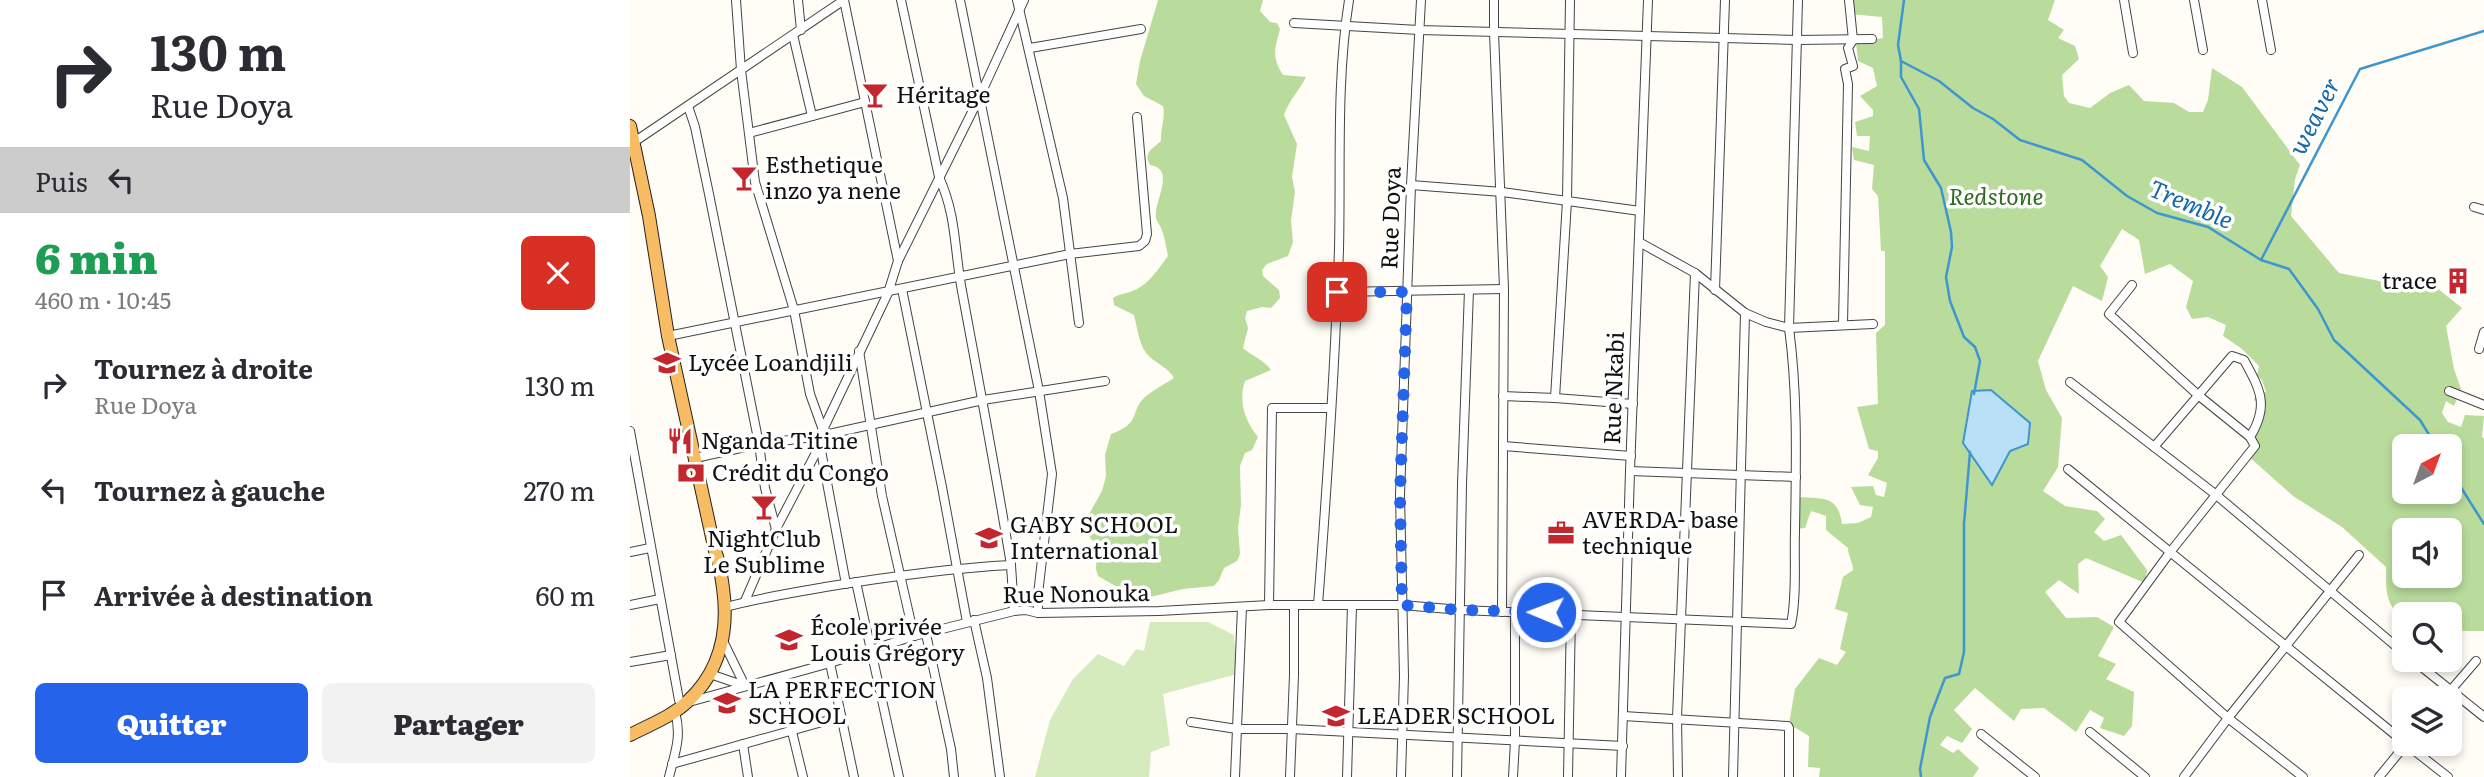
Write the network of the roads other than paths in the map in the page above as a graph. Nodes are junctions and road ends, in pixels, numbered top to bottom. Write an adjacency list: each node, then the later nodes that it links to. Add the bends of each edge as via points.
1 (736, 0): 36 (street)
2 (798, 0): 25 (street)
3 (844, 0): 25 (street); 38 (street)
4 (901, 0): 45 (street)
5 (960, 0): 37 (street)
6 (1017, 0): 19 (street)
7 (1024, 0): 19 (street)
8 (1349, 0): 21 (street)
9 (1421, 0): 23 (street, Rue Doya)
10 (1494, 0): 24 (street)
11 (1570, 0): 26 (street)
12 (1648, 0): 27 (street, Rue Nkabi)
13 (1725, 0): 28 (street)
14 (1798, 0): 30 (street)
15 (1849, 0): 31 (street)
16 (2124, 0): 35 (street)
17 (2194, 0): 33 (street)
18 (2262, 0): 34 (street)
19 (1019, 12): 32 (street); 37 (street)
20 (1294, 23): 21 (street)
21 (1345, 25): 23 (street); 63 (street)
22 (1141, 29): 32 (street)
23 (1419, 30): 24 (street); 46 (street, Rue Doya)
24 (1494, 32): 26 (street); 47 (street)
25 (797, 33): 36 (street); 40 (street)
26 (1568, 33): 27 (street); 48 (street)
27 (1647, 35): 28 (street); 51 (street, Rue Nkabi)
28 (1725, 37): 30 (street); 62 (street)
29 (1872, 39): 31 (street)
30 (1797, 40): 31 (street); 72 (street)
31 (1853, 40): 70 (street, via 1848,48 1853,66 1845,69)
32 (1030, 47): 53 (street, via 1063,198)
33 (2203, 50)
34 (2271, 50)
35 (2133, 52)
36 (741, 71): 39 (street); 43 (street)
37 (979, 98): 45 (street); 55 (street)
38 (865, 102): 40 (street); 54 (street)
39 (688, 106): 44 (street); 68 (street)
40 (812, 116): 43 (street)
41 (1137, 117): 53 (street, via 1145,241 1139,246)
42 (630, 126): 44 (highway)
43 (749, 133): 66 (street, via 755,182)
44 (634, 142): 74 (highway)
45 (939, 177): 54 (street); 57 (street, via 952,212)
46 (1411, 185): 47 (street); 64 (street, Rue Doya)
47 (1502, 192): 48 (street); 60 (street)
48 (1567, 201): 51 (street); 83 (street)
49 (2474, 207): 50 (street)
50 (2484, 210)
51 (1640, 211): 52 (street, Rue Nkabi)
52 (1639, 242): 56 (street); 85 (street, Rue Nkabi)
53 (1070, 254): 55 (street); 69 (street)
54 (898, 261): 65 (street)
55 (1014, 266): 57 (street); 79 (street)
56 (1695, 274): 62 (street); 100 (street)
57 (960, 278): 59 (street); 84 (street)
58 (2132, 285): 81 (street, via 2109,314)
59 (902, 289): 65 (street); 88 (street)
60 (1504, 289): 61 (street); 82 (street)
61 (1469, 290): 64 (street); 127 (street)
62 (1715, 290): 67 (street)
63 (1337, 292): 64 (street); 87 (street)
64 (1407, 292): 124 (street, Rue Doya, via 1400,495)
65 (888, 293): 66 (street); 75 (street)
66 (794, 310): 68 (street); 91 (street)
67 (1745, 313): 72 (street); 101 (street)
68 (734, 322): 74 (street); 93 (street)
69 (1079, 323)
70 (1843, 324): 71 (street); 72 (street)
71 (1873, 324)
72 (1789, 328): 102 (street)
73 (2484, 332): 76 (street)
74 (668, 336): 97 (highway)
75 (859, 349): 89 (street); 91 (street)
76 (2479, 349)
77 (1105, 382): 79 (street)
78 (2070, 382): 95 (street)
79 (1039, 391): 84 (street); 131 (street, via 1052,474)
80 (2449, 391): 86 (street)
81 (2198, 394): 92 (street); 92 (street, via 2232,356 2245,360 2263,403); 95 (street)
82 (1503, 396): 83 (street); 94 (street)
83 (1555, 398): 85 (street)
84 (983, 400): 88 (street); 111 (street)
85 (1633, 404): 96 (street, Rue Nkabi)
86 (2484, 405)
87 (1331, 408): 120 (street, via 1272,408); 122 (street)
88 (927, 413): 89 (street); 112 (street)
89 (870, 425): 91 (street); 113 (street)
90 (630, 431): 103 (street)
91 (821, 437): 93 (street); 105 (street); 115 (street)
92 (2250, 437): 104 (street, via 2254,450)
93 (759, 444): 97 (street); 105 (street)
94 (1503, 446): 96 (street); 129 (street)
95 (2154, 447): 104 (street)
96 (1631, 456): 99 (street, Rue Nkabi)
97 (695, 458): 107 (highway)
98 (2068, 469): 108 (street)
99 (1630, 471): 100 (street); 133 (street, Rue Nkabi)
100 (1686, 473): 101 (street); 134 (street)
101 (1742, 475): 102 (street); 136 (street)
102 (1796, 477): 136 (street, Rue Nonouka, via 1792,622)
103 (635, 491): 106 (street)
104 (2215, 494): 108 (street); 116 (street)
105 (776, 529): 118 (street)
106 (650, 548): 109 (street); 117 (street)
107 (715, 551): 125 (highway); 154 (highway, via 722,617 717,643 703,675)
108 (2171, 551): 141 (street); 159 (street, via 2119,622)
109 (630, 552)
110 (2359, 555): 116 (street)
111 (1011, 565): 112 (street); 128 (street)
112 (957, 569): 113 (street); 135 (street)
113 (899, 576): 114 (street); 138 (street)
114 (856, 582): 115 (street); 142 (street)
115 (846, 584): 118 (street)
116 (2330, 592): 140 (street); 141 (street)
117 (660, 599): 119 (street); 143 (street)
118 (746, 601): 125 (street)
119 (630, 605)
120 (1269, 605): 121 (street, Rue Nonouka); 126 (street, Rue Nonouka)
121 (1294, 605): 122 (street, Rue Nonouka); 165 (street)
122 (1318, 605): 123 (street, Rue Nonouka)
123 (1352, 605): 124 (street, Rue Nonouka); 168 (street)
124 (1402, 605): 127 (street, Rue Nonouka); 171 (street, Rue Doya)
125 (726, 607): 139 (highway)
126 (1242, 607): 131 (street, Rue Nonouka); 164 (street)
127 (1461, 610): 129 (street, Rue Nonouka); 172 (street)
128 (1014, 611): 131 (street, Rue Nonouka); 135 (street, Rue Nonouka)
129 (1502, 611): 130 (street, Rue Nonouka)
130 (1515, 612): 132 (street, Rue Nonouka); 173 (street)
131 (1038, 613)
132 (1570, 613): 133 (street, Rue Nonouka); 174 (street)
133 (1627, 615): 134 (street, Rue Nonouka); 156 (street, Rue Nkabi)
134 (1682, 618): 136 (street, Rue Nonouka); 158 (street)
135 (970, 621): 137 (street, Rue Nonouka); 186 (street, via 986,678)
136 (1737, 622): 161 (street)
137 (926, 634): 138 (street, Rue Nonouka); 185 (street)
138 (914, 636): 142 (street, Rue Nonouka)
139 (723, 641): 148 (highway); 150 (street)
140 (2392, 643)
141 (2287, 646): 159 (street); 167 (street)
142 (870, 650): 146 (street, Rue Nonouka); 184 (street)
143 (671, 655): 145 (street); 154 (street)
144 (2476, 661): 152 (street)
145 (630, 662)
146 (831, 663): 149 (street, Rue Nonouka); 155 (street)
147 (2428, 672): 151 (street)
148 (710, 674): 150 (street); 154 (highway)
149 (779, 678): 150 (street, Rue Nonouka); 163 (street)
150 (745, 686): 154 (street, Rue Nonouka)
151 (2445, 686)
152 (2455, 686)
153 (2462, 700): 157 (street)
154 (680, 705): 162 (highway); 170 (highway); 179 (street)
155 (840, 716): 163 (street); 183 (street)
156 (1623, 716): 158 (street); 176 (street, Rue Nkabi)
157 (2484, 717)
158 (1677, 718): 161 (street); 195 (street)
159 (2228, 718): 200 (street); 201 (street)
160 (1191, 722): 164 (street)
161 (1734, 722): 196 (street); 197 (street, via 1789,726)
162 (630, 727)
163 (792, 729): 175 (street); 182 (street)
164 (1237, 729): 165 (street); 187 (street)
165 (1291, 729): 168 (street); 188 (street)
166 (2090, 732): 199 (street)
167 (2392, 732)
168 (1349, 733): 171 (street); 189 (street)
169 (1981, 734): 198 (street)
170 (630, 735)
171 (1402, 736): 172 (street); 190 (street, Rue Doya)
172 (1457, 738): 173 (street); 191 (street)
173 (1515, 741): 174 (street); 192 (street)
174 (1570, 743): 176 (street); 193 (street)
175 (743, 744): 179 (street); 181 (street)
176 (1623, 746): 194 (street, Rue Nkabi)
177 (2396, 756): 202 (street)
178 (2422, 756): 203 (street)
179 (672, 764): 180 (street)
180 (669, 777)
181 (748, 777)
182 (803, 777)
183 (854, 777)
184 (899, 777)
185 (954, 777)
186 (1000, 777)
187 (1235, 777)
188 (1290, 777)
189 (1347, 777)
190 (1401, 777)
191 (1457, 777)
192 (1513, 777)
193 (1568, 777)
194 (1621, 777)
195 (1678, 777)
196 (1733, 777)
197 (1789, 777)
198 (2035, 777)
199 (2145, 777)
200 (2184, 777)
201 (2303, 777)
202 (2379, 777)
203 (2448, 777)

